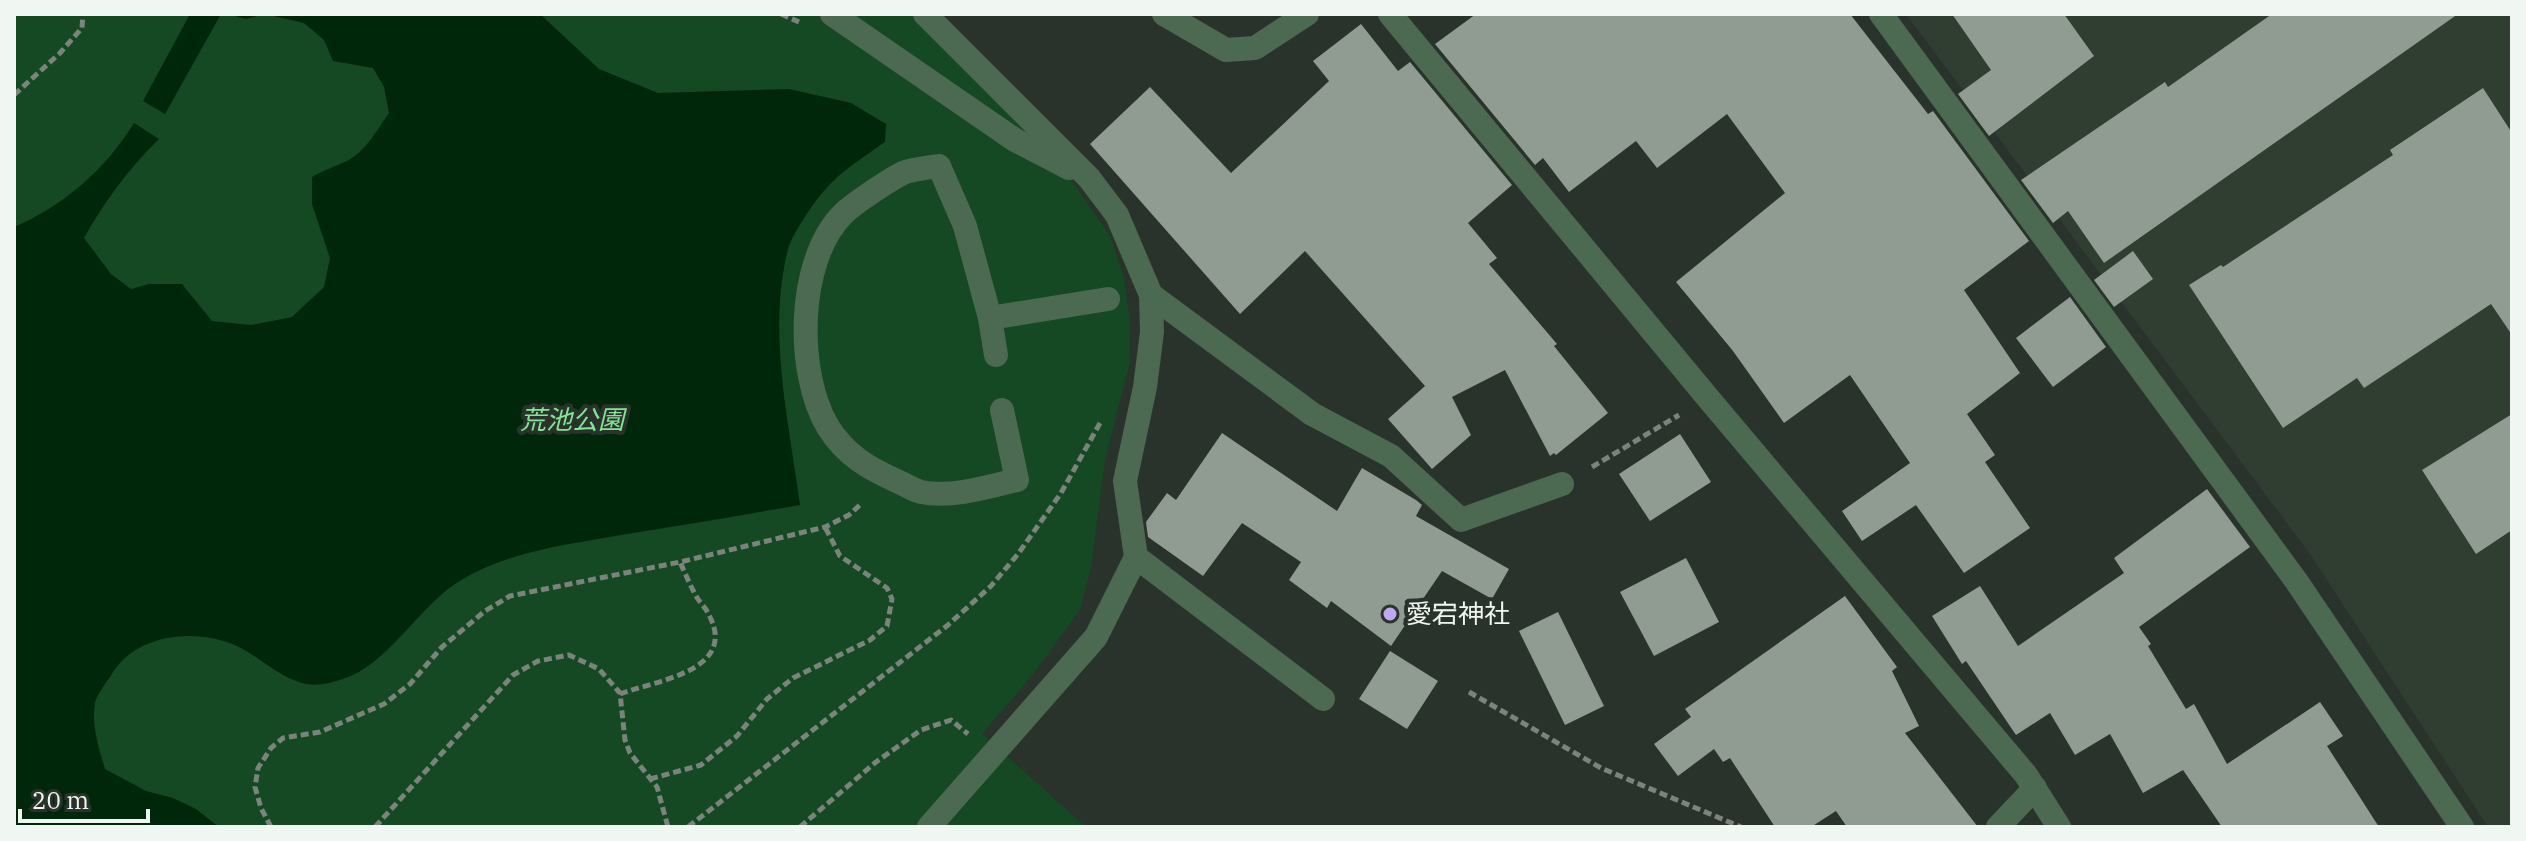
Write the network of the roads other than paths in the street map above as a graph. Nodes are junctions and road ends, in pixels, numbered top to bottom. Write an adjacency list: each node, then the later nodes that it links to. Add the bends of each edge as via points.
1 (832, 14): 7 (street, via 1015,140)
2 (925, 14): 7 (street)
3 (1164, 14): 4 (street, via 1226,50 1255,48)
4 (1307, 14)
5 (1390, 14): 16 (street)
6 (1881, 14): 20 (street, via 2297,582)
7 (1089, 178): 8 (street, via 1117,215)
8 (1151, 295): 13 (street, via 1312,414 1391,456 1461,520); 14 (street, via 1145,387 1125,481)
9 (1108, 299): 10 (street)
10 (990, 318): 11 (street); 12 (street, via 965,226 939,166 904,173 842,215 820,248 807,297 807,355 815,399 851,457 921,492 966,492 1017,480)
11 (996, 355)
12 (1002, 410)
13 (1562, 484)
14 (1136, 557): 15 (street); 17 (street, via 1096,637)
15 (1323, 699)
16 (2035, 788): 18 (street); 19 (street)
17 (929, 827)
18 (1998, 827)
19 (2059, 827)
20 (2462, 827)

